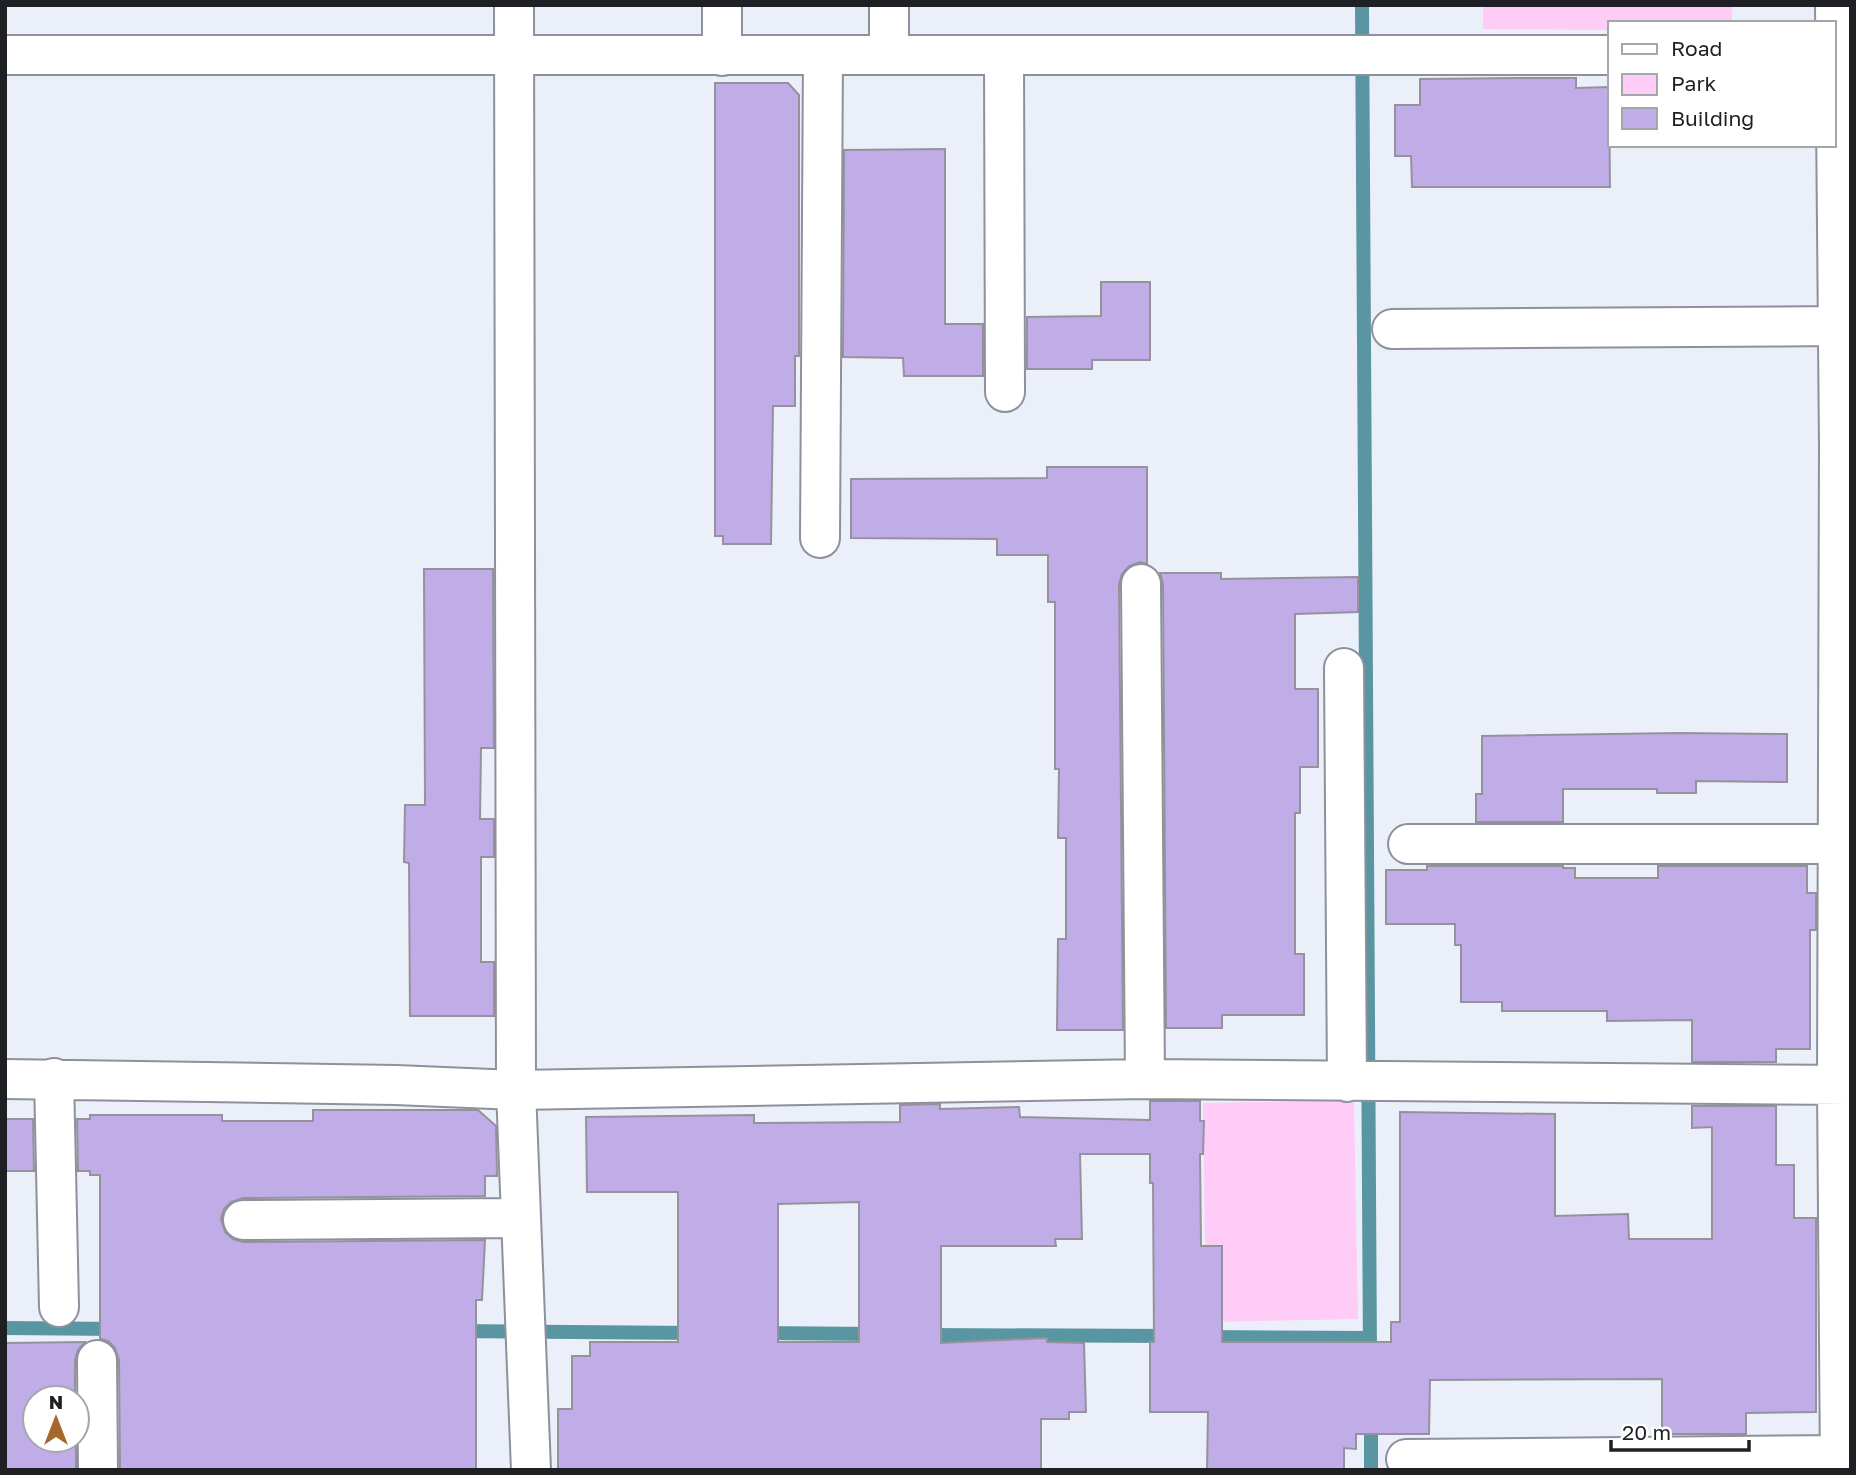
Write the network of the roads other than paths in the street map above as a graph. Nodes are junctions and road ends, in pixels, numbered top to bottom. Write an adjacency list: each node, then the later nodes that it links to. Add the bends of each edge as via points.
1 (514, 5): 10 (street)
2 (722, 5): 11 (street)
3 (889, 5): 6 (street)
4 (1835, 5): 9 (street)
5 (5, 55): 10 (street)
6 (889, 55): 7 (street); 12 (street)
7 (1004, 55): 8 (street); 15 (street)
8 (1608, 55)
9 (1840, 55): 13 (street)
10 (513, 56): 11 (street); 27 (street)
11 (722, 56): 12 (street)
12 (823, 56): 17 (street)
13 (1839, 326): 14 (street); 16 (street)
14 (1392, 329)
15 (1005, 392)
16 (1845, 447): 21 (street)
17 (820, 538)
18 (1141, 584): 24 (street)
19 (1344, 668): 25 (street)
20 (1408, 844): 21 (street)
21 (1838, 844): 26 (street)
22 (54, 1078): 23 (street); 27 (street); 30 (street)
23 (5, 1079)
24 (1145, 1079): 25 (street); 27 (street)
25 (1347, 1083): 26 (street)
26 (1844, 1085): 33 (street)
27 (516, 1090): 28 (street)
28 (520, 1218): 29 (street); 35 (street)
29 (243, 1220)
30 (59, 1307)
31 (97, 1360): 34 (street)
32 (1406, 1460): 33 (street)
33 (1840, 1462)
34 (98, 1470)
35 (531, 1470)

